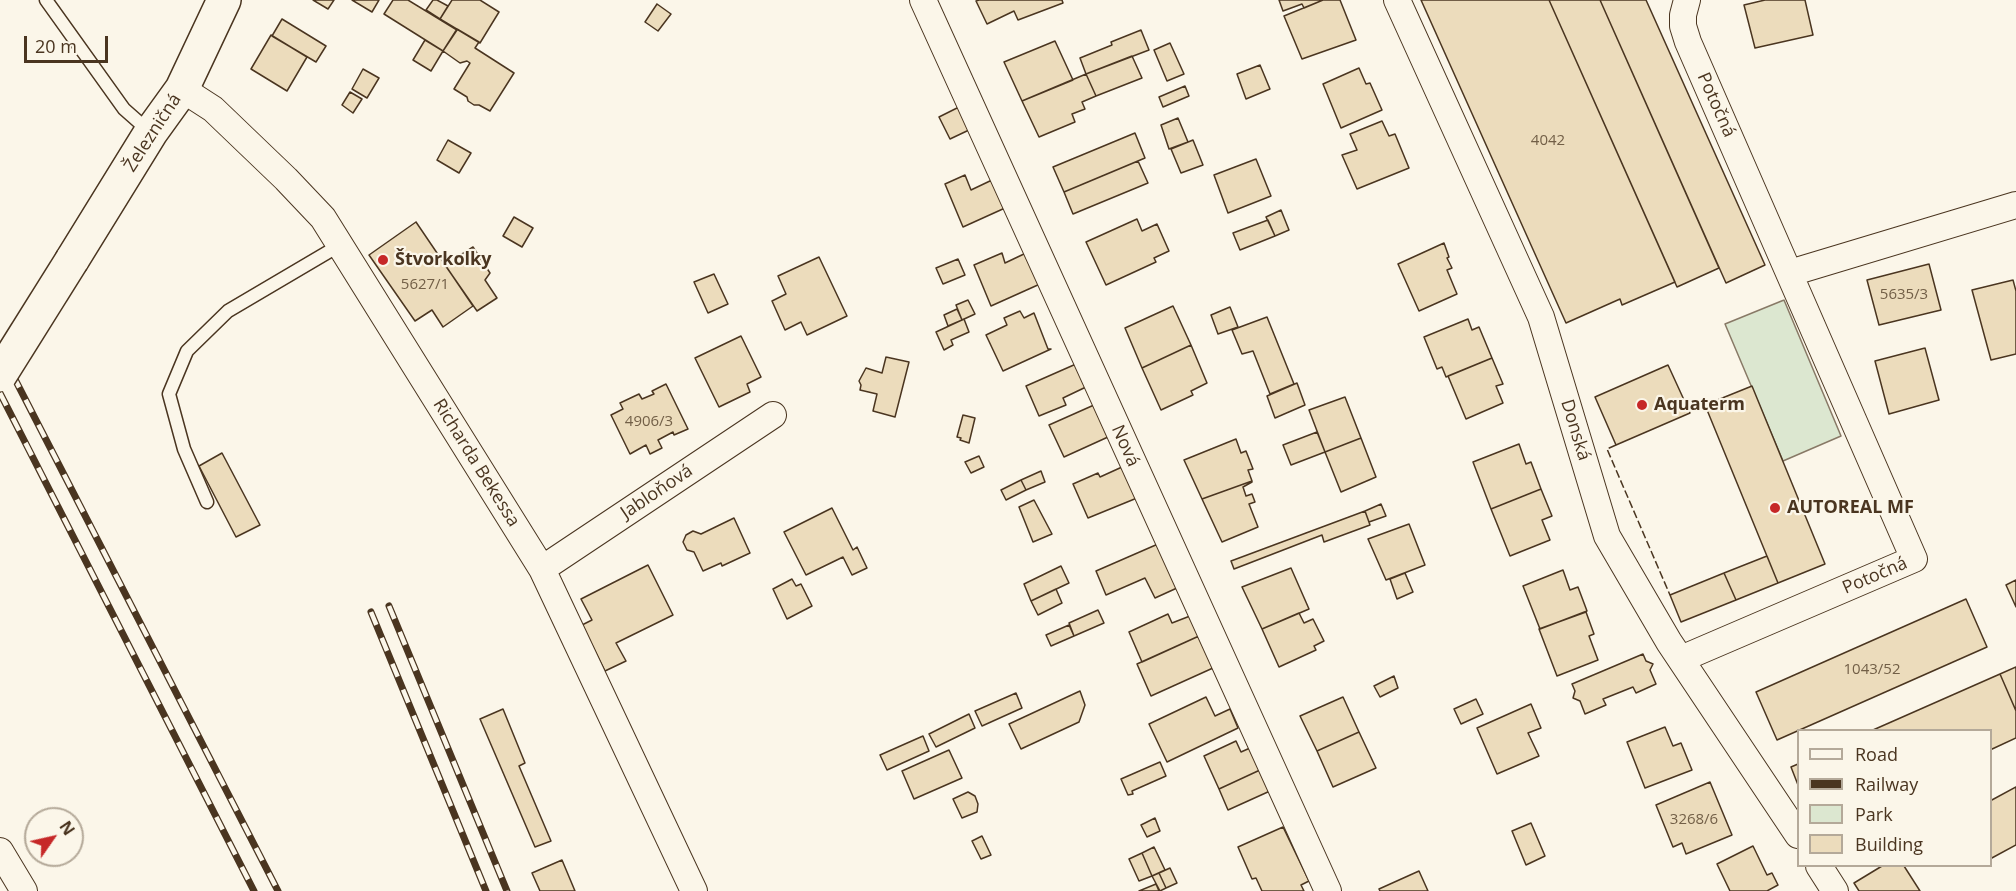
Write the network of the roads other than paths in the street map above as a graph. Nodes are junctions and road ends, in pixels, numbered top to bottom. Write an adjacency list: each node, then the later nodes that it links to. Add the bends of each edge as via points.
1 (46, 0): 7 (lane, via 124,109)
2 (224, 0): 6 (street, Železničná)
3 (923, 0): 21 (street, Nová)
4 (1397, 0): 15 (street, Donská, via 1540,317 1607,536)
5 (1687, 0): 10 (street, Potočná, via 1683,27 1688,42)
6 (182, 89): 7 (street, Železničná); 9 (street, Richarda Bekessa, via 213,109 286,179 323,218)
7 (151, 132): 11 (street, Železničná, bridge)
8 (2016, 205): 10 (street)
9 (340, 245): 13 (lane, via 228,311 187,351 169,394 184,449); 14 (street, Richarda Bekessa)
10 (1790, 273): 15 (street, Potočná, via 1914,559)
11 (0, 375)
12 (773, 415): 14 (street, Jabloňová)
13 (207, 502)
14 (542, 569): 20 (street, Richarda Bekessa)
15 (1681, 659): 16 (street, Donská)
16 (1797, 834)
17 (0, 851): 19 (street)
18 (1819, 867): 22 (street)
19 (24, 891)
20 (694, 891)
21 (1328, 891)
22 (1836, 891)

